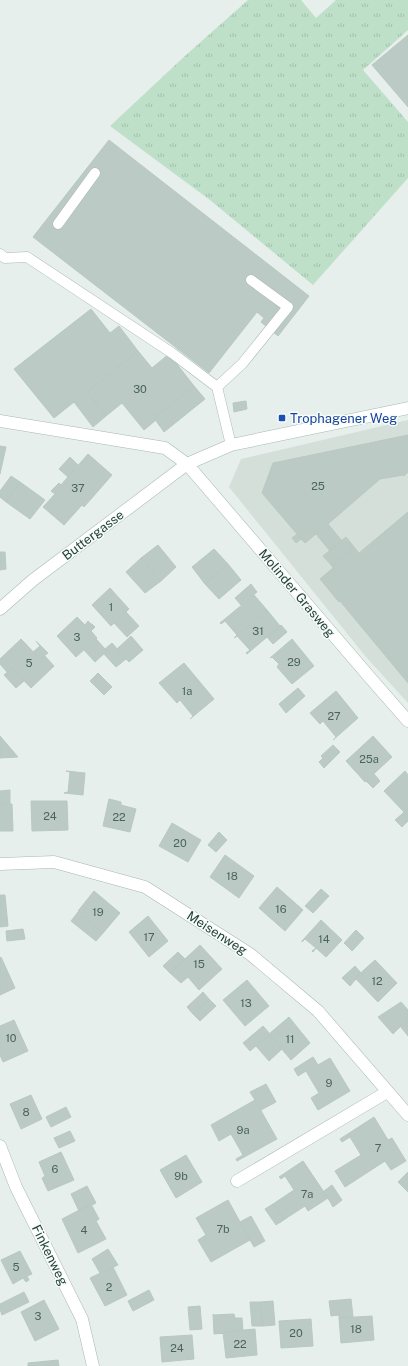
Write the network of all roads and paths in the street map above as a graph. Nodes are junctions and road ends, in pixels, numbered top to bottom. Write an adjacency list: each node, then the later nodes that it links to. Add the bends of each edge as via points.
1 (95, 172): 2 (lane)
2 (58, 224)
3 (0, 254): 5 (lane, via 5,258 28,257 60,285 172,353)
4 (252, 280): 5 (lane, via 288,307 242,364)
5 (217, 387): 8 (lane)
6 (408, 408): 8 (street)
7 (0, 421): 9 (street, via 164,448)
8 (231, 445): 9 (street)
9 (187, 464): 10 (street, Buttergasse, via 33,580); 11 (street, Molinder Grasweg)
10 (0, 609)
11 (408, 721)
12 (0, 864): 13 (street, Meisenweg, via 54,862 144,887 250,954 318,1011)
13 (387, 1092): 14 (street, Meisenweg); 16 (street)
14 (408, 1115)
15 (0, 1146): 17 (street, Finkenweg, via 16,1187 82,1319)
16 (237, 1181)
17 (93, 1366)

